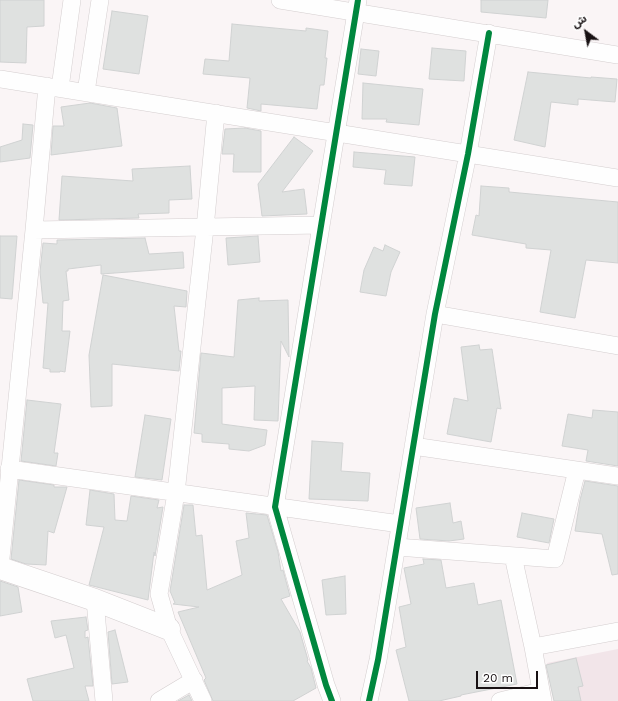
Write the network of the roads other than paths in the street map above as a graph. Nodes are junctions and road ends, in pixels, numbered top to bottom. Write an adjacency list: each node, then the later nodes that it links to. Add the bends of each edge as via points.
1 (72, 0): 8 (street)
2 (100, 0): 9 (street)
3 (280, 0): 4 (street)
4 (357, 6): 5 (street); 11 (street)
5 (489, 33): 6 (street); 12 (street)
6 (618, 55)
7 (0, 78): 8 (street)
8 (53, 87): 9 (street); 16 (street)
9 (86, 92): 10 (street)
10 (216, 113): 11 (street); 15 (street)
11 (336, 133): 12 (street); 14 (street)
12 (468, 154): 13 (street); 17 (street)
13 (618, 178)
14 (321, 225): 15 (street); 24 (street)
15 (205, 228): 16 (street); 23 (street)
16 (34, 230): 20 (street)
17 (435, 314): 18 (street); 19 (street)
18 (618, 346)
19 (413, 446): 21 (street); 25 (street)
20 (10, 469): 23 (street); 28 (street)
21 (577, 470): 22 (street); 27 (street, via 555,559)
22 (618, 476)
23 (176, 493): 24 (street); 30 (street, via 159,594)
24 (275, 507): 25 (street); 38 (street)
25 (400, 524): 26 (street)
26 (396, 547): 27 (street); 39 (street)
27 (513, 556): 32 (street)
28 (0, 568): 29 (street)
29 (95, 600): 30 (street); 35 (street)
30 (169, 630): 33 (street)
31 (618, 631): 32 (street)
32 (533, 647): 34 (street)
33 (194, 680): 36 (street); 37 (street)
34 (542, 696): 40 (street)
35 (104, 701)
36 (159, 701)
37 (203, 701)
38 (332, 701)
39 (369, 701)
40 (500, 701)

